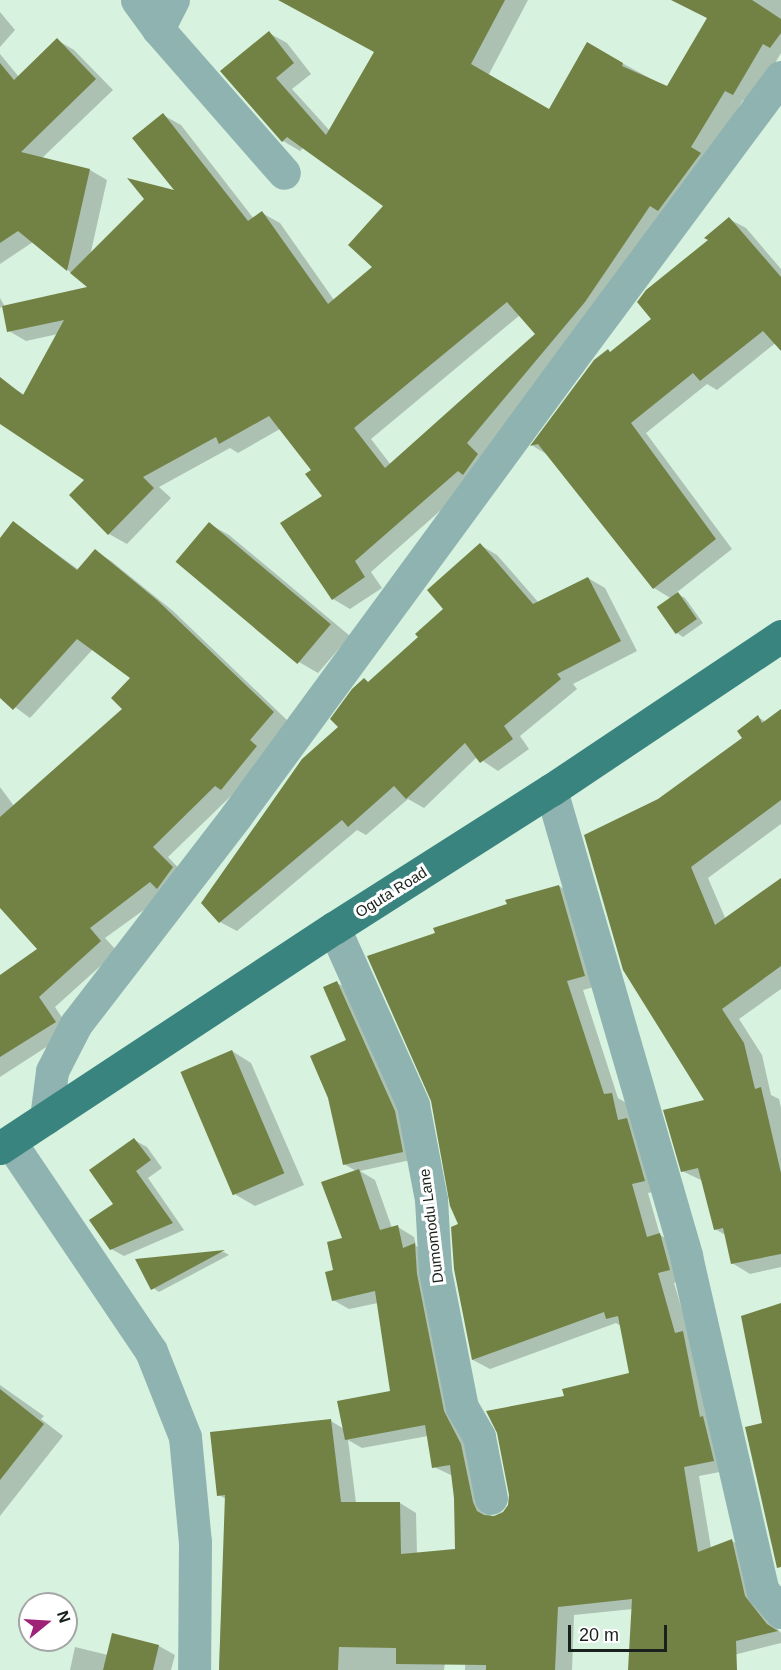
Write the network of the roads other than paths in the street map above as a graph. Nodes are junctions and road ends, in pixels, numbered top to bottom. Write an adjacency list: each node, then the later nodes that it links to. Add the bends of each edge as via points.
1 (137, 0): 3 (street)
2 (173, 0): 3 (street)
3 (158, 29): 5 (street)
4 (781, 77): 9 (street, via 236,816 76,1024 52,1071)
5 (284, 173)
6 (781, 636): 7 (main road, Oguta Road)
7 (551, 790): 8 (main road, Oguta Road); 12 (street, via 686,1256 763,1591)
8 (334, 928): 9 (main road, Oguta Road); 11 (street, Dumomodu Lane, via 413,1105 431,1199 435,1271 462,1407 479,1437)
9 (46, 1118): 10 (main road, Oguta Road)
10 (5, 1145): 13 (street, via 151,1351 185,1437 195,1542)
11 (491, 1498)
12 (781, 1612)
13 (194, 1670)

